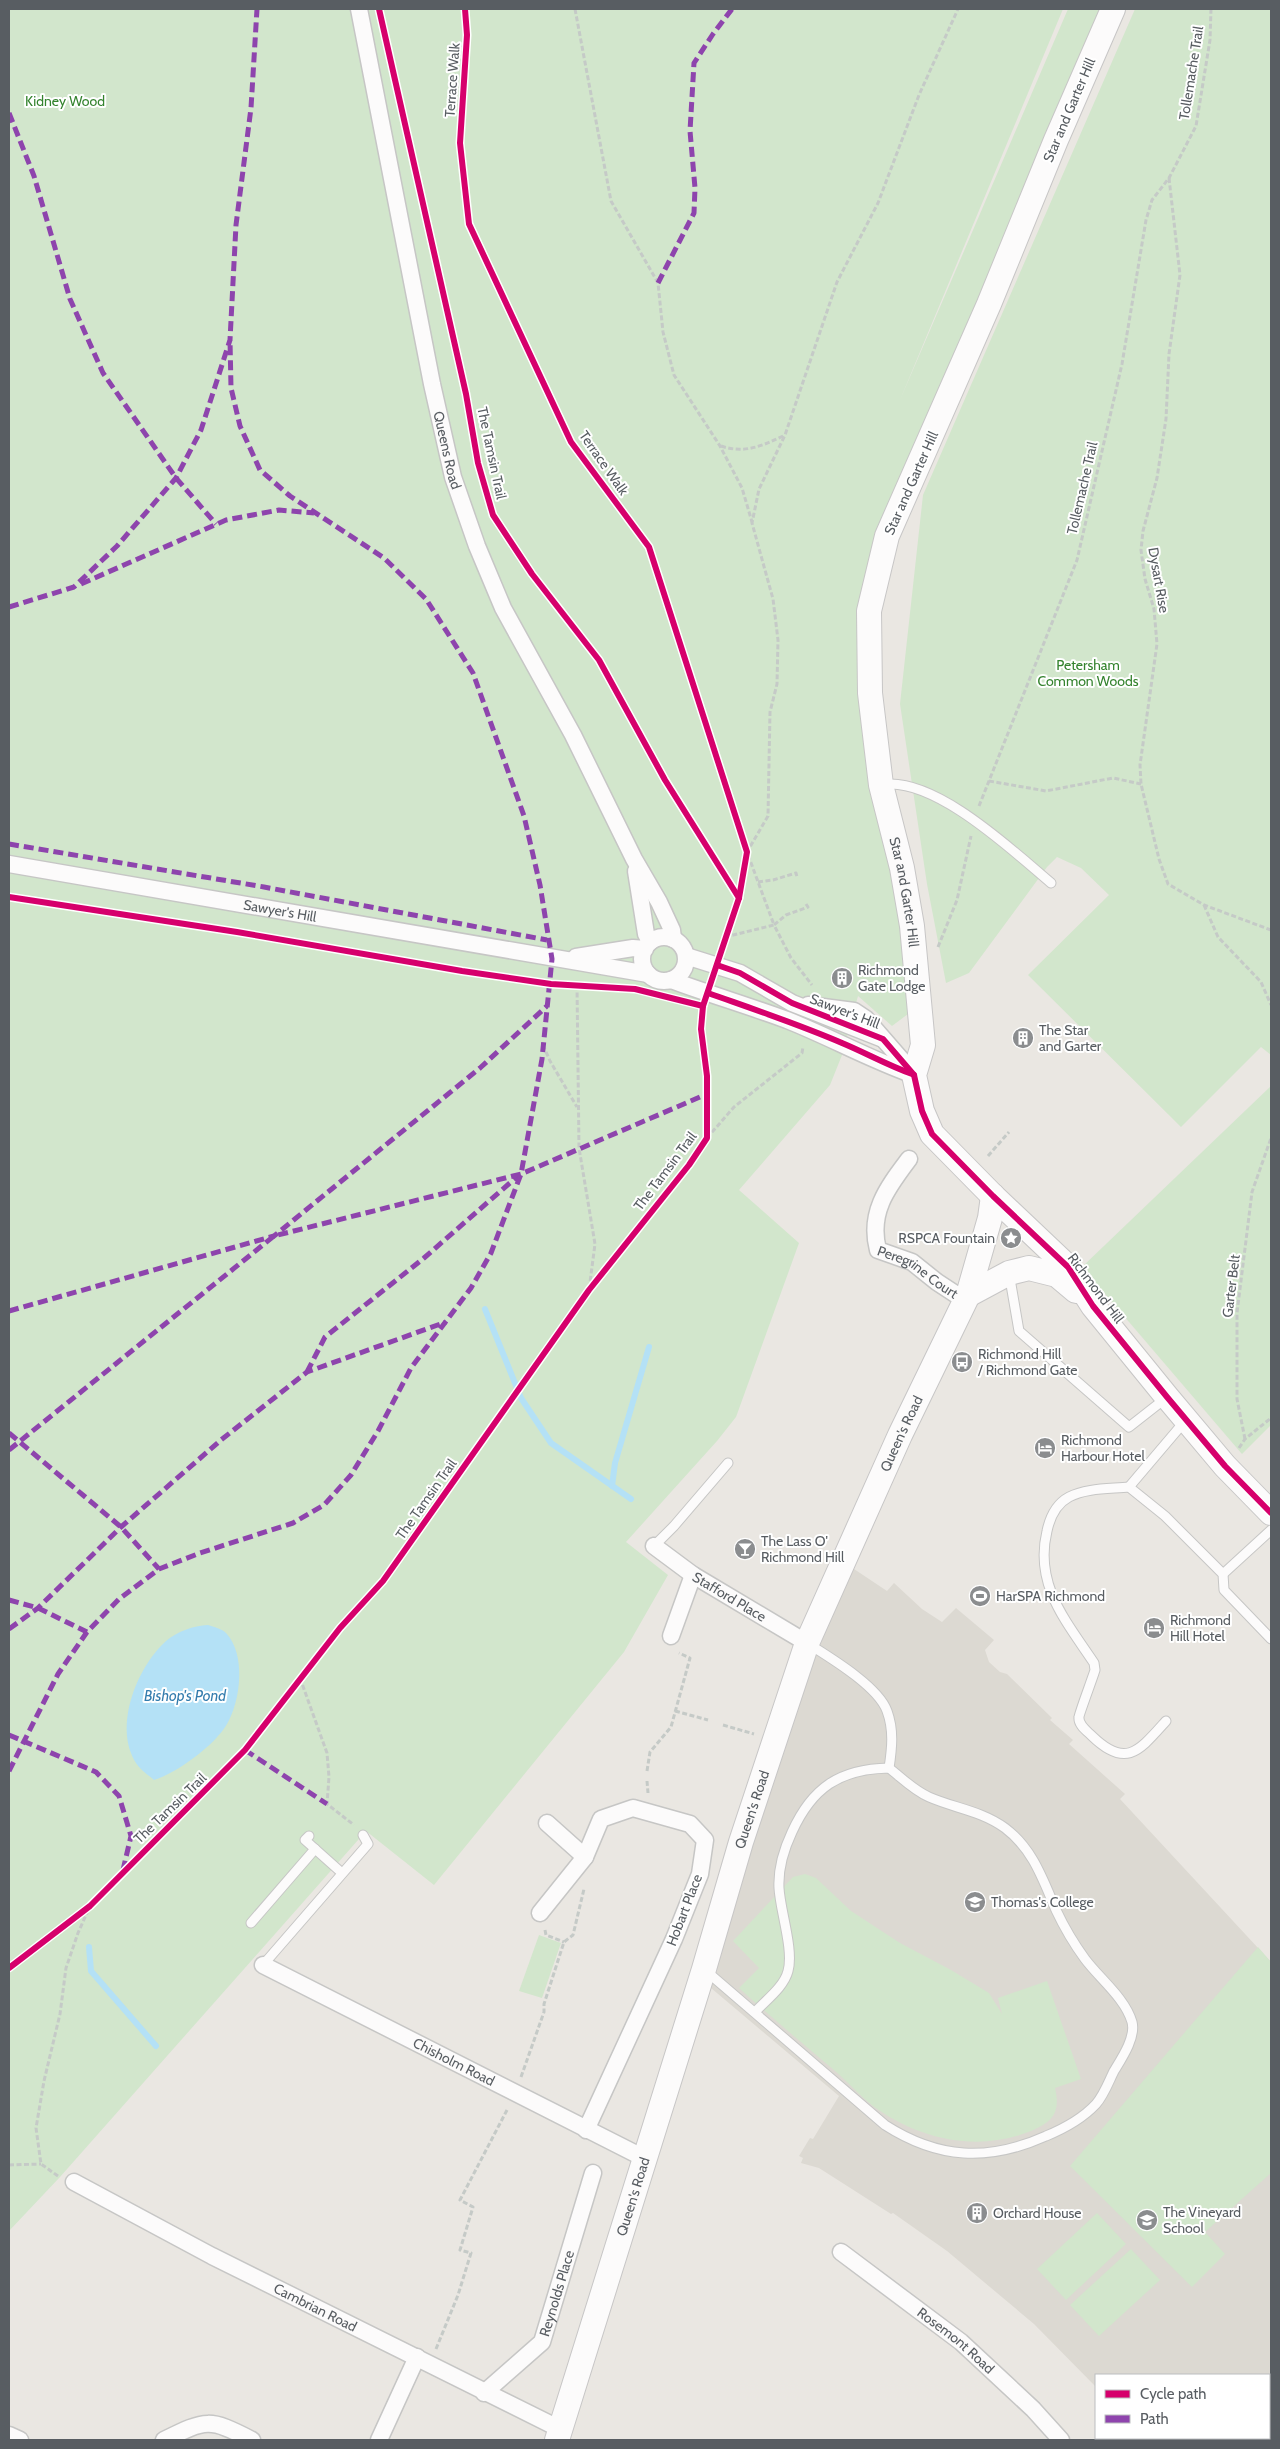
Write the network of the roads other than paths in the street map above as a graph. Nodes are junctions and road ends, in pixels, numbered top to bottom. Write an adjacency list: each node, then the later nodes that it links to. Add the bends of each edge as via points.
1 (359, 9): 4 (street, Queens Road, via 453,476 503,608 573,735)
2 (1113, 9): 3 (main road, Star and Garter Hill, via 989,304 886,536 869,611 870,693)
3 (881, 785): 6 (lane, via 895,782 951,804); 13 (main road, Star and Garter Hill, via 902,868 912,926 922,1046)
4 (634, 859): 7 (street, Queens Road, via 659,902); 8 (street, Queens Road)
5 (9, 864): 10 (street, Sawyer's Hill)
6 (1051, 883)
7 (673, 939): 8 (street, via 661,937); 9 (street)
8 (648, 946): 10 (street, Sawyer's Hill); 11 (street, via 642,961)
9 (686, 956): 12 (street, via 683,970); 13 (street, Sawyer's Hill, via 740,974 792,1003 854,1011 866,1019)
10 (552, 959): 11 (street, Sawyer's Hill)
11 (648, 974): 12 (street, via 663,981)
12 (671, 980): 13 (street, via 786,1020)
13 (914, 1075): 15 (main road, Richmond Hill, via 922,1111 932,1134)
14 (909, 1159): 17 (street, Peregrine Court, via 882,1196 876,1222 878,1250 912,1262 937,1282)
15 (992, 1196): 17 (main road, Queen's Road, via 988,1226); 18 (main road, Richmond Hill, via 1068,1267)
16 (1009, 1273): 17 (main road); 18 (main road, via 1029,1268 1057,1275); 19 (lane, via 1019,1331 1129,1427)
17 (967, 1298): 30 (main road, Queen's Road, via 900,1436)
18 (1093, 1306): 19 (main road, Richmond Hill)
19 (1167, 1397): 20 (main road, Richmond Hill)
20 (1186, 1419): 22 (lane); 23 (main road, Richmond Hill)
21 (728, 1463): 25 (lane)
22 (1129, 1487): 26 (lane, via 1165,1516); 31 (lane, via 1080,1492 1067,1497 1055,1508 1045,1536 1044,1568 1059,1610 1094,1663 1095,1670 1078,1717 1081,1725 1114,1753 1123,1754 1134,1752)
23 (1271, 1514)
24 (1271, 1530): 26 (lane)
25 (654, 1546): 27 (street, Stafford Place)
26 (1223, 1574): 29 (lane, via 1224,1590)
27 (693, 1575): 28 (street); 30 (street, Stafford Place)
28 (671, 1636)
29 (1271, 1640)
30 (807, 1643): 32 (lane, via 842,1665 874,1693 886,1709 892,1728); 42 (main road, Queen's Road, via 741,1842)
31 (1166, 1721)
32 (889, 1768): 43 (lane, via 853,1772 831,1782 814,1794 800,1814 787,1842 780,1878 789,1969 781,1984); 43 (lane, via 914,1789 968,1809 1004,1828 1021,1843 1038,1867 1068,1933 1130,2014 1131,2036 1114,2073 1097,2103 1075,2122 1025,2146 962,2154 904,2137 884,2125)
33 (546, 1823): 37 (street)
34 (363, 1835): 38 (lane, via 368,1844)
35 (309, 1836): 36 (lane, via 305,1840)
36 (315, 1849): 38 (lane); 40 (lane)
37 (580, 1863): 39 (street, Hobart Place); 44 (street, Hobart Place, via 600,1819 633,1808 690,1824 705,1840 700,1874 674,1939)
38 (342, 1873): 41 (lane)
39 (540, 1912)
40 (251, 1923)
41 (263, 1965): 44 (street, Chisholm Road)
42 (704, 1969): 43 (lane); 45 (main road, Queen's Road)
43 (755, 2012)
44 (586, 2130): 45 (street, Chisholm Road)
45 (644, 2158): 52 (main road, Queen's Road)
46 (593, 2173): 50 (street, Reynolds Place, via 542,2342)
47 (74, 2182): 49 (street, Cambrian Road, via 212,2256)
48 (842, 2252): 57 (street, Rosemont Road, via 961,2342)
49 (423, 2360): 50 (street, Cambrian Road); 56 (street)
50 (484, 2393): 52 (street, Cambrian Road)
51 (9, 2435): 53 (street)
52 (558, 2435)
53 (20, 2440)
54 (164, 2440): 55 (street, via 198,2424 221,2424)
55 (252, 2440)
56 (379, 2440)
57 (1062, 2440)

